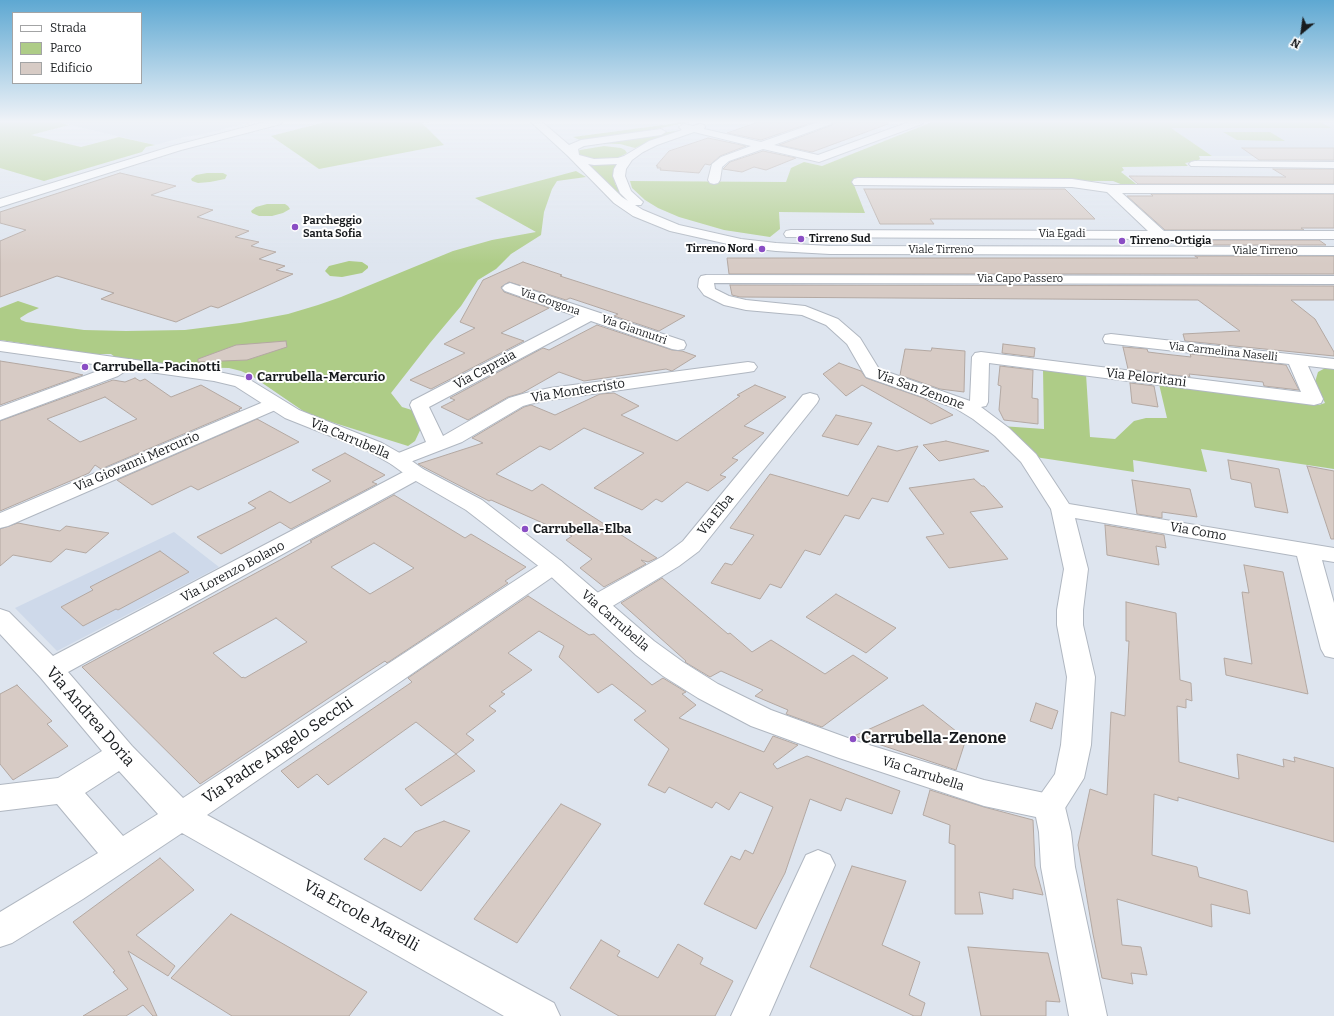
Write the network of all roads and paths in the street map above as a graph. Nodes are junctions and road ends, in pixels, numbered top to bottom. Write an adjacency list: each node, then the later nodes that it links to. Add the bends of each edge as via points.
1 (100, 169): 10 (street)
2 (108, 169): 11 (street)
3 (587, 169): 12 (street, Viale Tirreno, via 618,200)
4 (620, 169): 12 (street, Viale Tirreno, via 620,181 626,193)
5 (715, 169): 6 (street)
6 (714, 180)
7 (858, 182): 8 (street, via 1072,183)
8 (1111, 189): 9 (street); 15 (street)
9 (1334, 190)
10 (0, 197)
11 (0, 203)
12 (645, 212): 16 (street, Viale Tirreno, via 658,222 690,232 723,240 762,245 823,250)
13 (791, 234): 16 (street, Via Egadi)
14 (1334, 235): 15 (street, Via Egadi)
15 (1171, 242): 16 (street, Viale Tirreno); 16 (street, Via Egadi); 17 (street, Viale Tirreno); 18 (street, Viale Tirreno); 20 (street)
16 (973, 243)
17 (1334, 245)
18 (1334, 251)
19 (706, 279): 20 (street, Via Capo Passero); 37 (street, Via San Zenone, via 709,292 724,300 805,311 832,322 854,342 872,373 962,404 980,415 1029,458)
20 (1225, 280): 21 (street, Via Capo Passero)
21 (1334, 280)
22 (510, 288): 23 (street, Via Gorgona)
23 (590, 315): 25 (street, Via Giannutri); 35 (street, Via Capraia, via 419,404)
24 (1111, 339): 27 (street, Via Carmelina Naselli)
25 (678, 345)
26 (0, 346): 28 (street, Via Carrubella)
27 (1296, 360): 29 (street, Via Carmelina Naselli); 32 (street, Via Peloritani, via 1314,399 981,357)
28 (124, 364): 33 (street, Via Carrubella, via 227,378 241,382); 34 (street, via 112,372)
29 (1334, 364)
30 (748, 367): 35 (street, Via Montecristo, via 532,397 516,402 456,438)
31 (810, 399): 42 (street, Via Elba, via 691,546 671,561)
32 (979, 402)
33 (274, 404): 36 (street, Via Carrubella, via 292,414 358,440); 38 (street, Via Giovanni Mercurio)
34 (0, 414)
35 (437, 445): 36 (street, Via Montecristo)
36 (407, 466): 41 (street, Via Carrubella, via 474,505); 45 (street, Via Lorenzo Bolano)
37 (1062, 509): 39 (street, Via Como); 49 (street, Via San Zenone, via 1076,569 1070,625 1081,677 1076,744 1069,778)
38 (0, 521)
39 (1307, 550): 40 (street, Via Como); 44 (street)
40 (1334, 555)
41 (553, 566): 42 (street, Via Carrubella); 50 (street, Via Padre Angelo Secchi)
42 (597, 604): 49 (street, Via Carrubella, via 645,648 673,669 708,691 761,718 849,750 976,790)
43 (0, 618): 45 (street, Via Andrea Doria)
44 (1334, 649)
45 (50, 670): 46 (street, Via Andrea Doria)
46 (122, 754): 47 (street); 50 (street, Via Andrea Doria)
47 (64, 790): 48 (street); 51 (street)
48 (0, 798)
49 (1049, 807): 56 (street, via 1055,832 1058,867)
50 (180, 816): 51 (street, Via Padre Angelo Secchi); 54 (street, Via Ercole Marelli)
51 (120, 856): 53 (street, Via Padre Angelo Secchi)
52 (818, 865): 55 (street)
53 (0, 931)
54 (541, 1016)
55 (750, 1016)
56 (1088, 1016)

